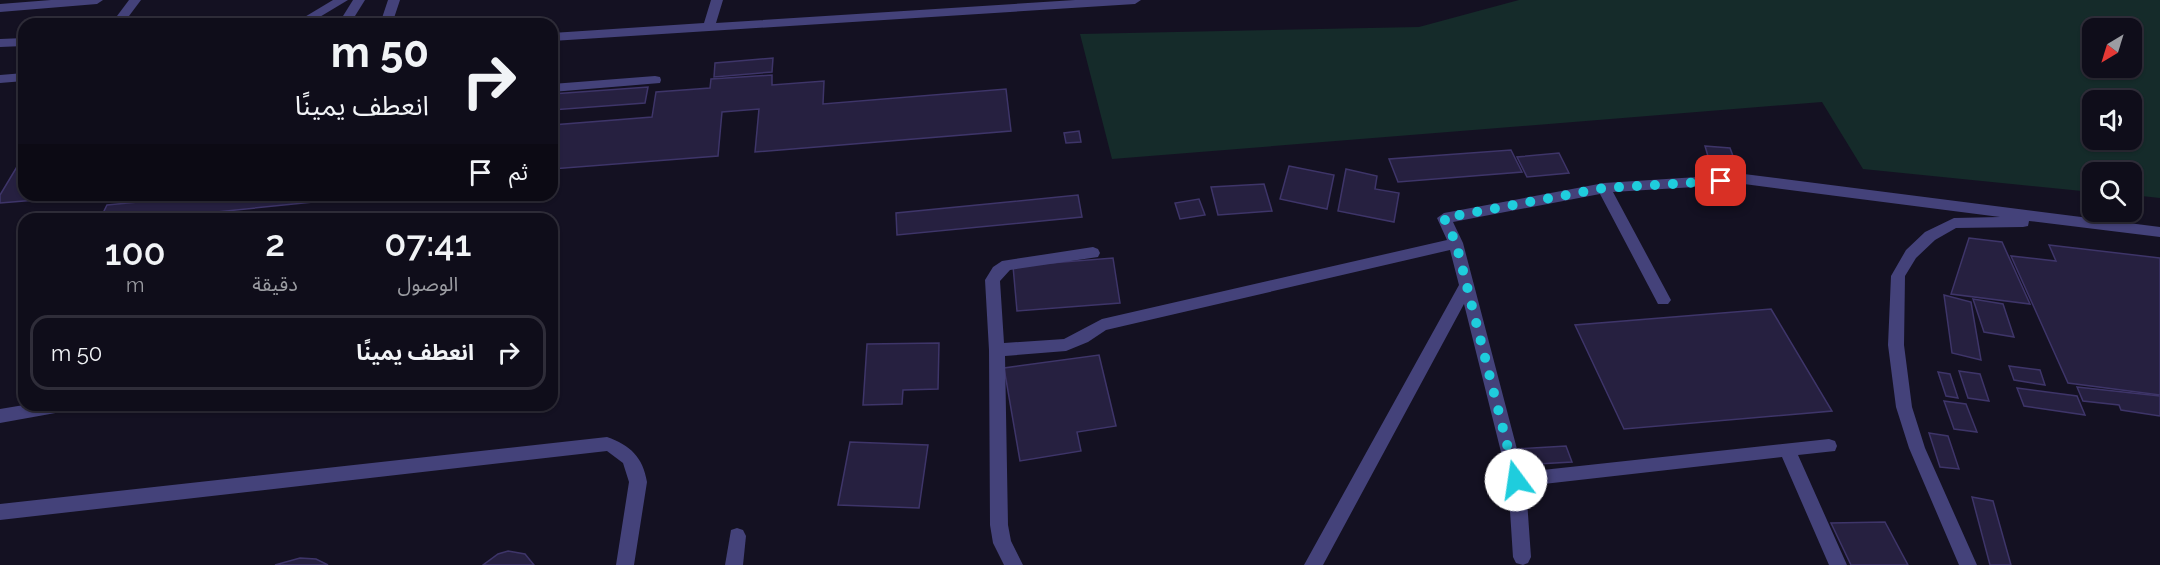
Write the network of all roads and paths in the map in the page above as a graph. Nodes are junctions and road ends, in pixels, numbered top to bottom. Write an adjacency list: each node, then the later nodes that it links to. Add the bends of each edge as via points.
1 (97, 0): 8 (street)
2 (135, 0): 9 (street)
3 (342, 0): 10 (street)
4 (359, 0): 11 (street)
5 (394, 0): 12 (street)
6 (717, 0): 13 (street)
7 (1135, 0): 13 (street)
8 (0, 8)
9 (122, 18)
10 (310, 18)
11 (348, 18)
12 (388, 18)
13 (709, 26): 14 (street)
14 (558, 38)
15 (18, 42): 16 (street)
16 (0, 43)
17 (18, 78): 18 (street)
18 (0, 79)
19 (655, 80): 20 (street)
20 (558, 88)
21 (1604, 188): 22 (street, via 1744,179); 24 (street, via 1444,218); 27 (street)
22 (2081, 222): 23 (street); 42 (street, via 1954,223 1930,236 1911,254 1898,276 1896,345 1904,406 1917,448)
23 (2160, 232)
24 (1456, 243): 26 (street); 28 (street, via 1102,325 1065,345)
25 (1093, 254): 28 (street, via 1019,262 998,271 992,280)
26 (1467, 285): 33 (street); 40 (street)
27 (1663, 300)
28 (997, 350): 39 (street, via 999,525 1002,543)
29 (28, 411): 30 (street)
30 (0, 416)
31 (1829, 446): 32 (street)
32 (1787, 449): 33 (street); 41 (street)
33 (1516, 480): 36 (street)
34 (0, 512): 37 (street, via 606,444 631,457 636,468 638,482)
35 (737, 536): 38 (street)
36 (1522, 558)
37 (625, 565)
38 (734, 565)
39 (1014, 565)
40 (1313, 565)
41 (1838, 565)
42 (1968, 565)

